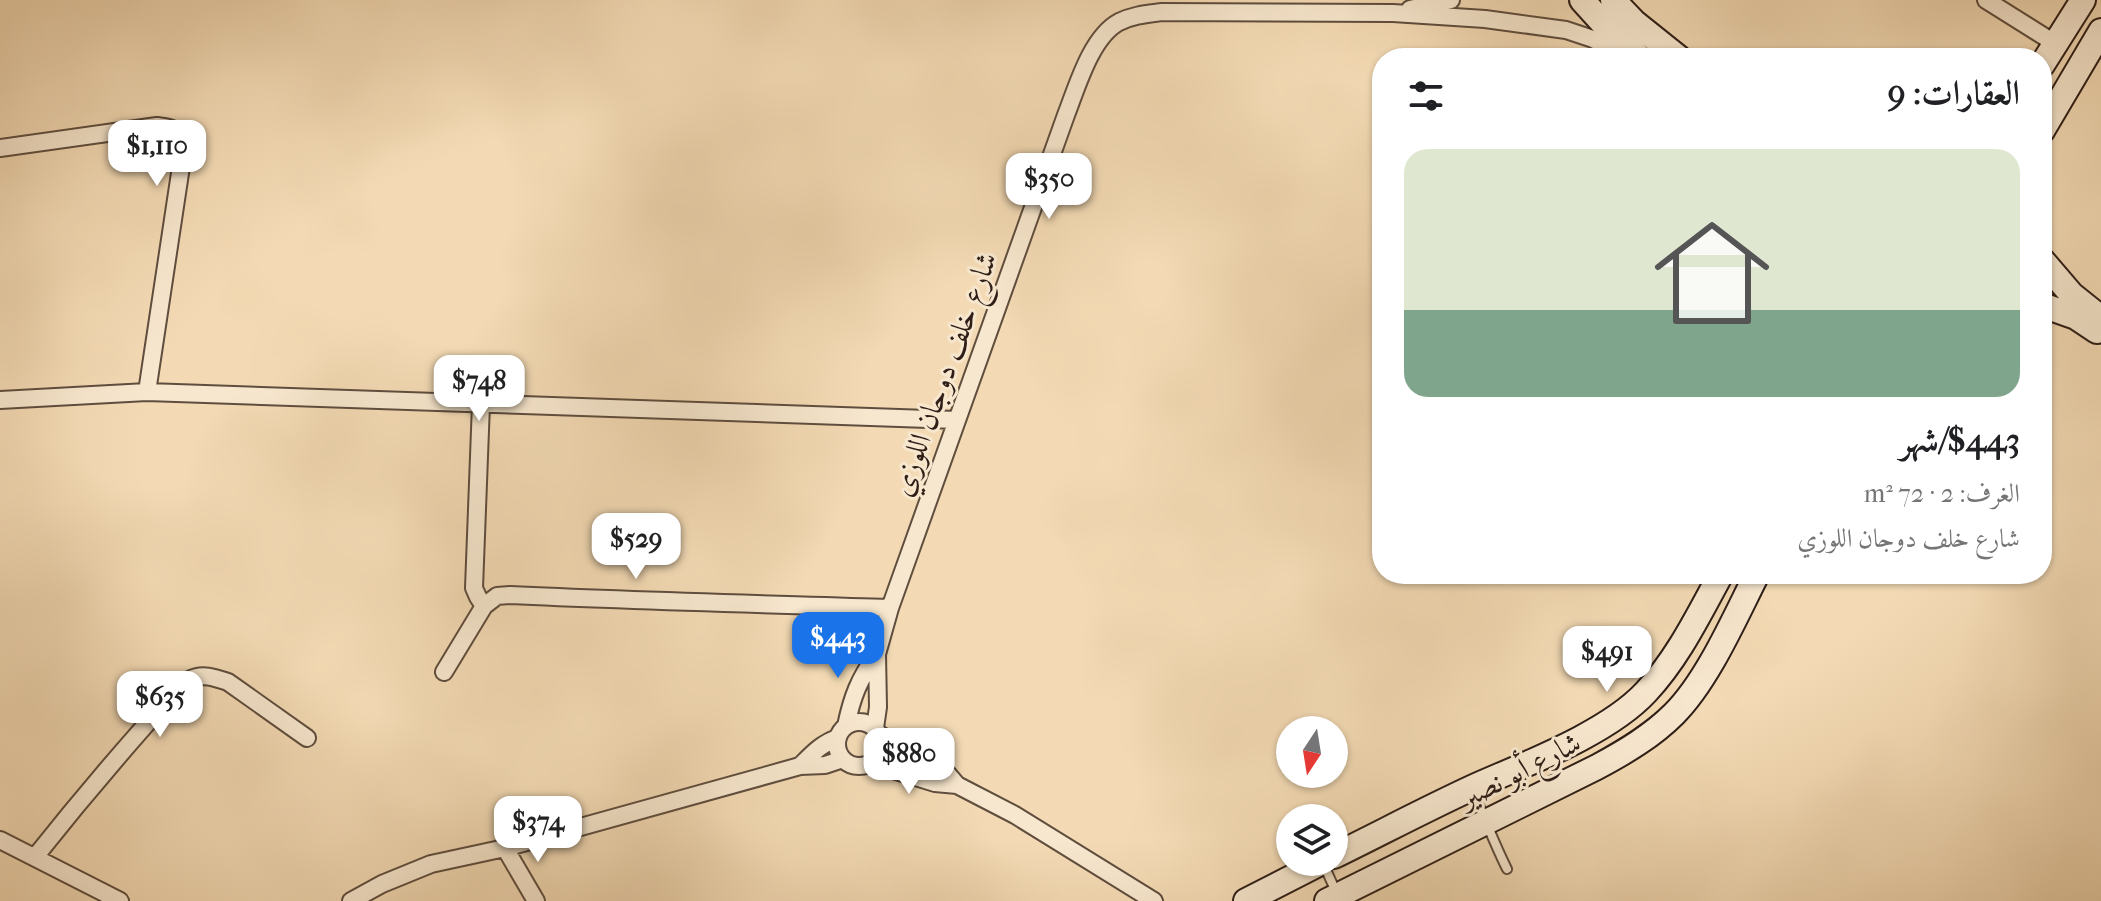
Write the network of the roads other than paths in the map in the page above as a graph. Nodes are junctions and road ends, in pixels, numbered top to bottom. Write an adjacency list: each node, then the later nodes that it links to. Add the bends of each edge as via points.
1 (1451, 0): 6 (street, شارع خلف دوجان اللوزي)
2 (1582, 0): 10 (main road)
3 (1613, 0): 11 (main road)
4 (1986, 0): 8 (street)
5 (2083, 0): 8 (main road)
6 (1393, 13): 9 (street, شارع خلف دوجان اللوزي, via 1566,30); 22 (street, شارع خلف دوجان اللوزي, via 1162,12 1136,15 1102,35 1066,115)
7 (2101, 31): 13 (main road)
8 (2056, 44): 12 (main road)
9 (1610, 48)
10 (1629, 48)
11 (1666, 48)
12 (2052, 50)
13 (2052, 114)
14 (0, 148): 19 (street, via 157,126 179,131 185,140)
15 (2052, 272): 17 (main road)
16 (2052, 309): 18 (main road)
17 (2101, 318)
18 (2101, 333)
19 (147, 392): 20 (street); 21 (street)
20 (0, 400)
21 (481, 404): 22 (street); 25 (street, via 474,588)
22 (957, 420): 26 (street, شارع خلف دوجان اللوزي)
23 (1715, 584): 36 (main road, شارع أبو نصير, via 1666,668 1631,707 1554,751)
24 (1752, 584): 37 (main road, شارع أبو نصير, via 1695,688 1652,734)
25 (484, 606): 26 (street, via 497,596 510,595); 28 (street)
26 (890, 608): 27 (street, شارع خلف دوجان اللوزي)
27 (877, 654): 29 (street, شارع خلف دوجان اللوزي, via 856,687); 30 (street, شارع خلف دوجان اللوزي)
28 (444, 672)
29 (842, 732): 30 (street, via 861,722); 32 (street, via 837,745); 34 (street)
30 (877, 732): 33 (street, via 881,751); 35 (street, via 941,766)
31 (307, 738): 41 (street, via 228,682 199,676 169,698)
32 (843, 759): 33 (street, via 856,766); 34 (street)
33 (870, 763): 35 (street)
34 (800, 766): 39 (street)
35 (957, 785): 45 (street)
36 (1471, 789): 37 (lane); 40 (main road, شارع أبو نصير)
37 (1487, 823): 42 (lane); 46 (main road, شارع أبو نصير)
38 (0, 840): 41 (street)
39 (505, 848): 48 (street, via 431,864); 49 (street)
40 (1348, 849)
41 (35, 857): 47 (street)
42 (1507, 869)
43 (1295, 876): 52 (main road)
44 (1327, 876): 46 (lane)
45 (1122, 883): 50 (street); 51 (street)
46 (1335, 899)
47 (120, 901)
48 (351, 901)
49 (536, 901)
50 (1132, 901)
51 (1154, 901)
52 (1246, 901)

